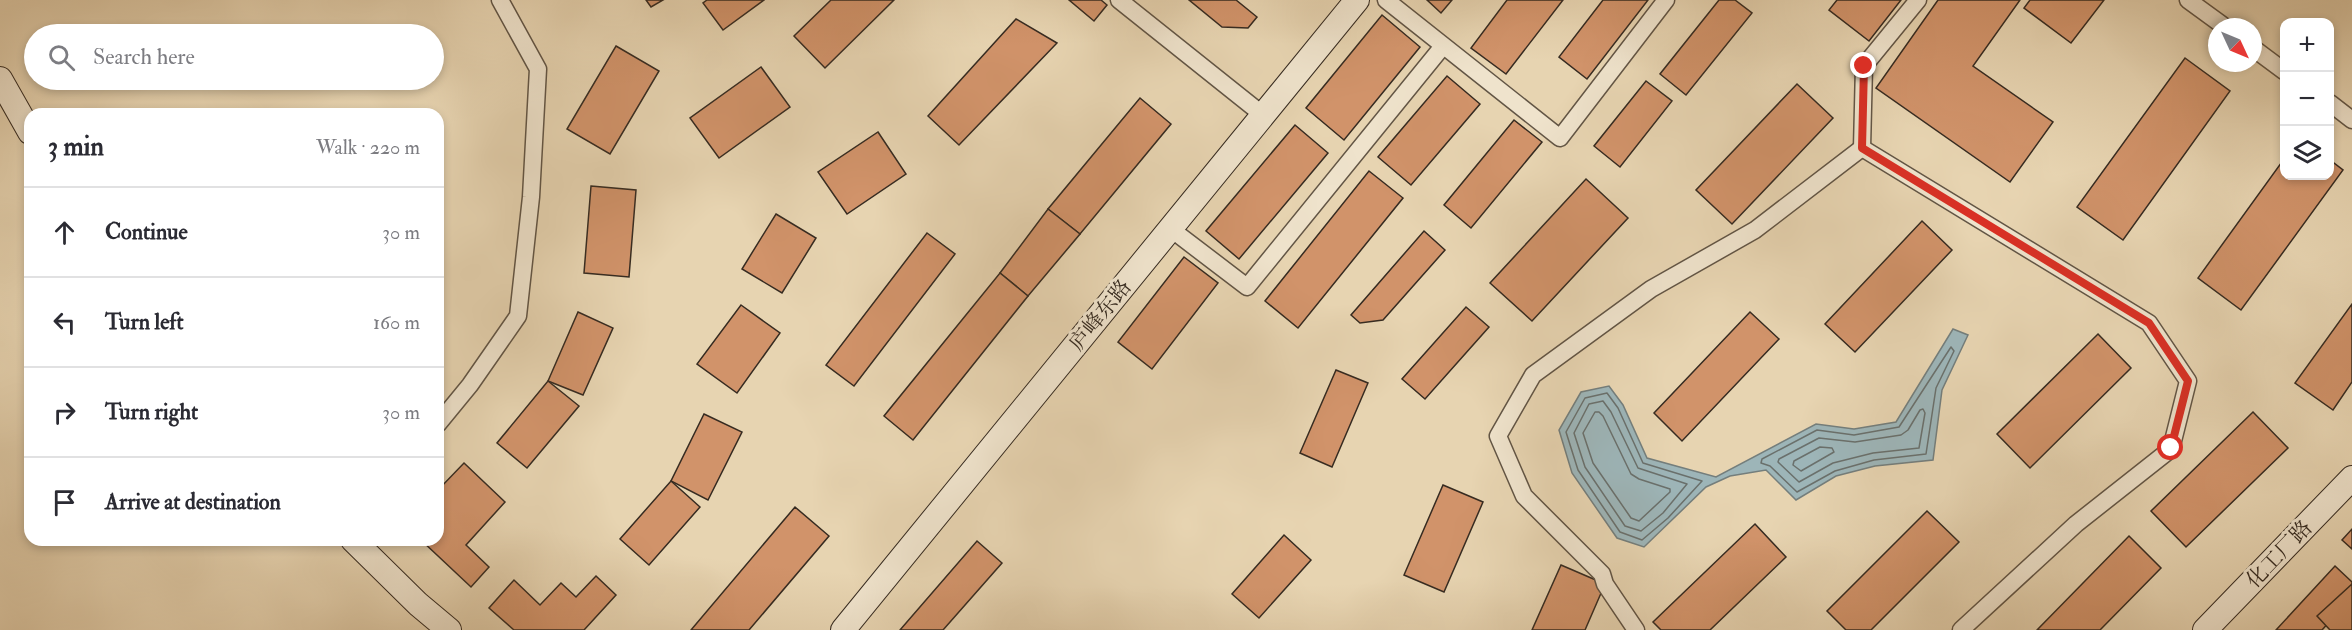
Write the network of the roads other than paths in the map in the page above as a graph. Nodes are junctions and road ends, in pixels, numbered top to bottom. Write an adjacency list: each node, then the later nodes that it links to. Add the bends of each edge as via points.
1 (500, 0): 19 (street, via 538,69 531,197 518,316)
2 (1119, 0): 14 (street)
3 (1358, 0): 14 (main road, 庐峰东路)
4 (1386, 0): 9 (street)
5 (1666, 0): 9 (street, via 1560,138)
6 (1918, 0): 17 (street, via 1864,66)
7 (2188, 0): 8 (street)
8 (2213, 18)
9 (1443, 46): 18 (street, via 1247,287)
10 (2262, 54): 11 (street)
11 (2280, 67)
12 (0, 79): 16 (main road)
13 (2334, 106): 15 (street)
14 (1263, 116): 18 (main road, 庐峰东路)
15 (2352, 120)
16 (24, 121)
17 (1862, 148): 22 (street, via 2149,323 2188,381 2171,448 2076,524); 25 (street, via 1755,230 1651,289 1533,375 1498,436 1524,496 1602,574 1605,585)
18 (1171, 229): 24 (main road, 庐峰东路)
19 (444, 417)
20 (2352, 478): 26 (main road, 化工厂路)
21 (359, 546): 23 (main road)
22 (1965, 629)
23 (449, 630)
24 (843, 630)
25 (1636, 630)
26 (2205, 630)

